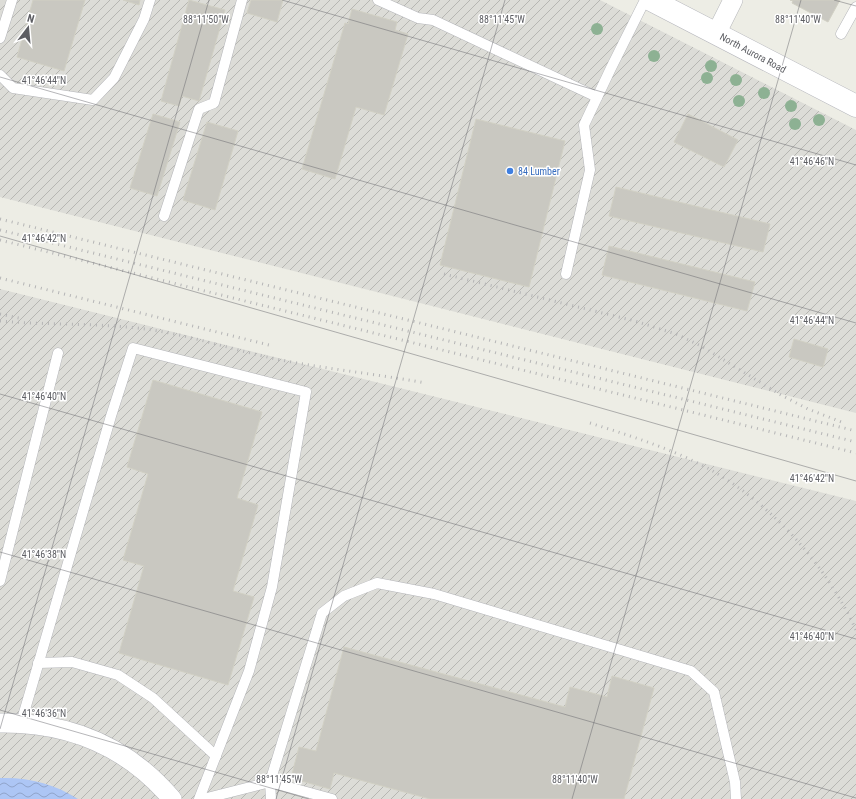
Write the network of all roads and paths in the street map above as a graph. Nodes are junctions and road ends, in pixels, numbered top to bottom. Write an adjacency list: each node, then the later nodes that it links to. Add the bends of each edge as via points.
1 (12, 0): 11 (lane)
2 (150, 0): 12 (lane, via 144,18 114,78 93,100 13,88)
3 (242, 0): 15 (lane, via 214,103 199,109)
4 (378, 0): 13 (lane, via 418,18 433,20)
5 (645, 0): 13 (lane)
6 (651, 0): 9 (main road, North Aurora Road)
7 (732, 0): 9 (street)
8 (856, 7): 10 (lane)
9 (716, 34): 14 (main road, North Aurora Road)
10 (841, 34)
11 (0, 38)
12 (0, 75)
13 (597, 97): 16 (lane, via 584,125 590,170)
14 (856, 106)
15 (164, 216)
16 (566, 274)
17 (58, 353): 18 (lane)
18 (0, 581)
19 (38, 663): 20 (lane); 22 (lane, via 72,662 118,675 153,698); 22 (lane, via 133,348 306,392 272,587 249,671)
20 (21, 722): 21 (street); 24 (street, via 66,730 120,753 142,769)
21 (0, 723)
22 (216, 756): 25 (lane)
23 (270, 782): 26 (lane); 27 (lane); 28 (lane); 29 (lane, via 322,613 344,596 377,583 434,594 691,671 714,692 735,782)
24 (172, 799)
25 (199, 799)
26 (203, 799)
27 (271, 799)
28 (332, 799)
29 (736, 799)

